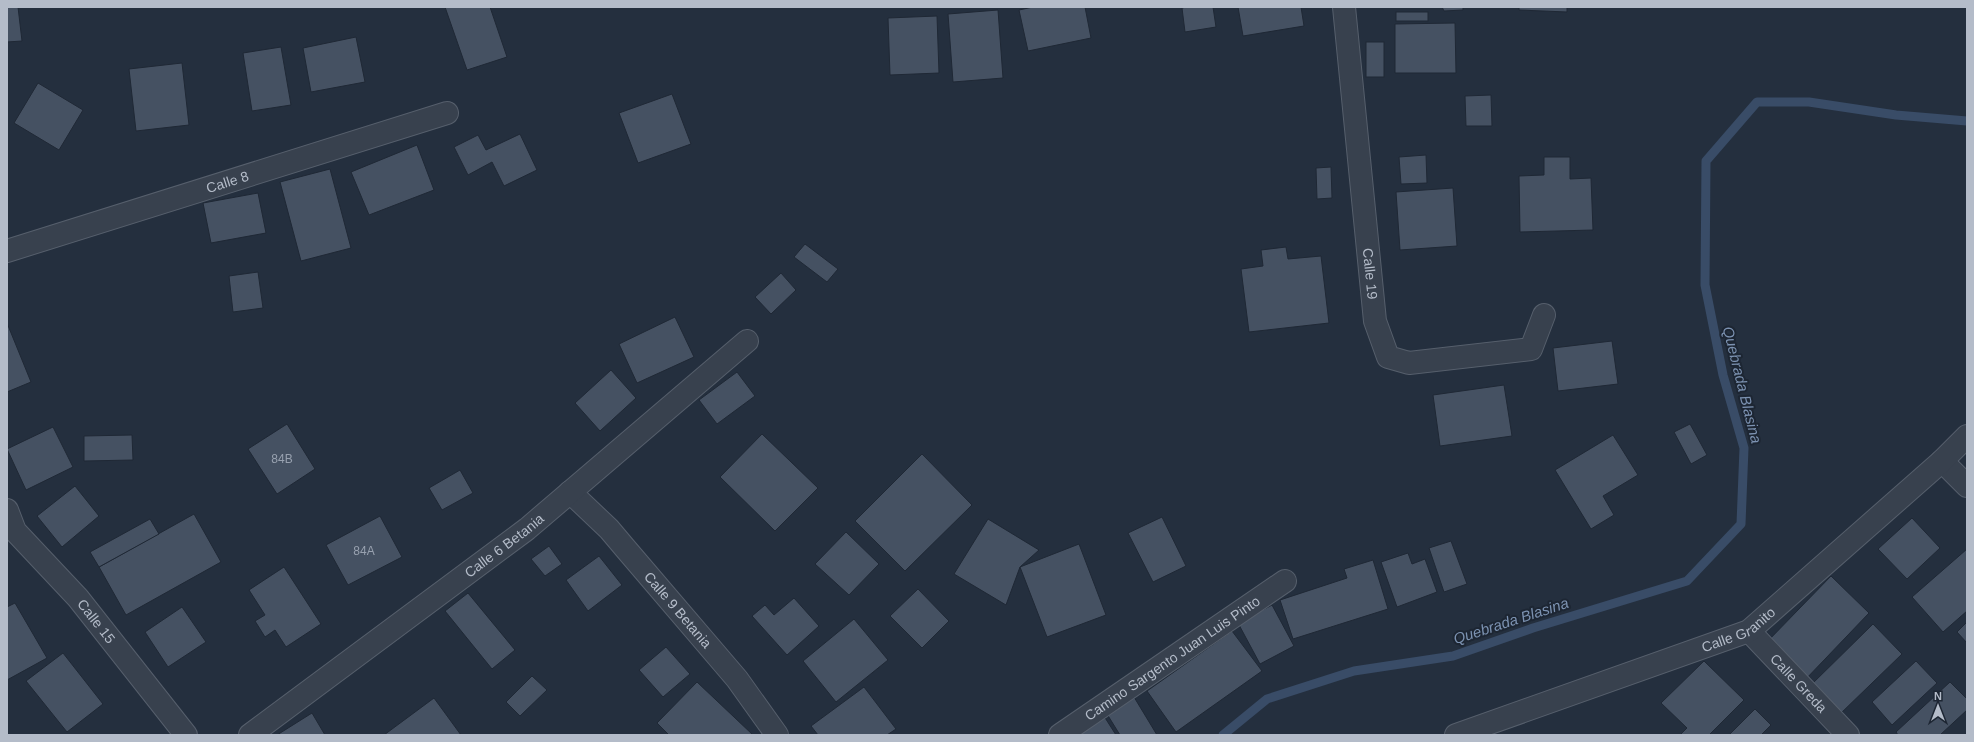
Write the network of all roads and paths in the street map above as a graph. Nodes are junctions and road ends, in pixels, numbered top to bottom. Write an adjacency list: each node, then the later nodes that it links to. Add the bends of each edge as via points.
1 (1344, 7): 4 (street, Calle 19, via 1375,320 1388,357 1409,363 1531,349)
2 (447, 113): 3 (street, Calle 8)
3 (7, 251)
4 (1544, 314)
5 (747, 341): 9 (street, Calle 6 Betania)
6 (1967, 436): 7 (street, Calle Granito)
7 (1942, 460): 8 (street); 13 (street, Calle Granito)
8 (1967, 486)
9 (570, 492): 16 (street, Calle 6 Betania, via 527,529); 17 (street, Calle 9 Betania, via 609,529 736,679)
10 (7, 510): 11 (street, Calle 15)
11 (11, 532): 15 (street, Calle 15, via 78,598)
12 (1285, 581): 18 (street, Camino Sargento Juan Luis Pinto)
13 (1749, 631): 14 (street, Calle Granito); 20 (street, Calle Greda)
14 (1486, 730): 19 (street, Calle Granito)
15 (186, 735)
16 (250, 735)
17 (777, 735)
18 (1060, 735)
19 (1456, 735)
20 (1848, 735)

